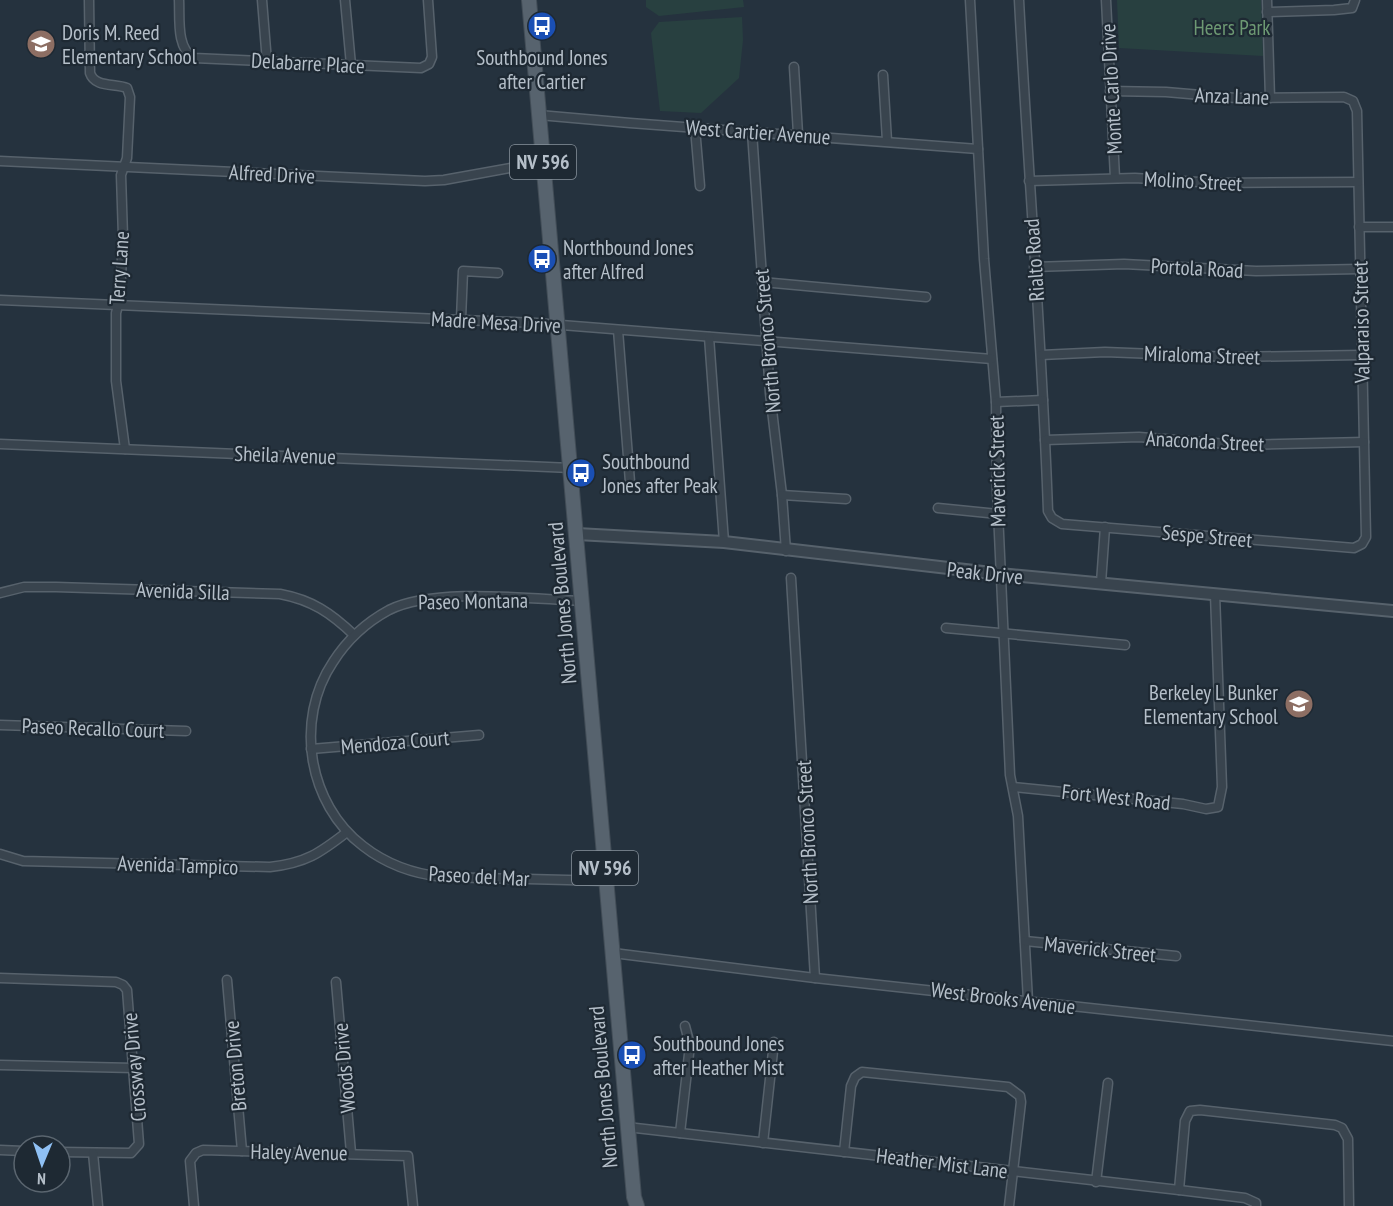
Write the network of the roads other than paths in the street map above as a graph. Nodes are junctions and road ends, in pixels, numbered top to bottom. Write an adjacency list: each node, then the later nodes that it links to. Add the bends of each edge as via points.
1 (89, 0): 28 (street, Terry Lane, via 92,79 127,88 130,97)
2 (179, 0): 13 (street, Delabarre Place, via 187,54)
3 (262, 0): 13 (street)
4 (345, 0): 14 (street)
5 (428, 0): 14 (street, Delabarre Place, via 432,57 429,64 422,68)
6 (529, 0): 20 (main road, North Jones Boulevard / NV 596)
7 (970, 0): 25 (street, Maverick Street)
8 (1018, 0): 30 (street, Rialto Road)
9 (1106, 0): 17 (street, Monte Carlo Drive)
10 (1267, 0): 12 (street)
11 (1353, 4): 12 (street, via 1334,10)
12 (1267, 12): 18 (street)
13 (267, 62): 14 (street, Delabarre Place)
14 (351, 65)
15 (794, 67): 23 (street)
16 (883, 75): 24 (street)
17 (1110, 91): 18 (street, Anza Lane); 29 (street, Monte Carlo Drive)
18 (1270, 98): 19 (street, Anza Lane, via 1344,97)
19 (1353, 101): 31 (street, Valparaiso Street, via 1357,111)
20 (539, 115): 21 (street, West Cartier Avenue); 27 (main road, North Jones Boulevard / NV 596)
21 (695, 128): 22 (street, West Cartier Avenue); 32 (street)
22 (752, 132): 23 (street, West Cartier Avenue); 38 (street, North Bronco Street)
23 (798, 135): 24 (street, West Cartier Avenue)
24 (887, 141): 25 (street, West Cartier Avenue)
25 (978, 149): 49 (street, Maverick Street)
26 (0, 161): 28 (street, Alfred Drive)
27 (543, 162): 28 (street, Alfred Drive, via 425,181); 43 (main road, North Jones Boulevard / NV 596)
28 (124, 167): 41 (street, Terry Lane)
29 (1115, 178): 30 (street, Molino Street); 31 (street, Molino Street, via 1254,184)
30 (1029, 181): 35 (street, Rialto Road)
31 (1358, 182): 33 (street, Valparaiso Street)
32 (700, 186)
33 (1359, 227): 34 (street); 36 (street, Valparaiso Street)
34 (1393, 227)
35 (1034, 267): 36 (street, Portola Road, via 1124,264 1256,271); 47 (street, Rialto Road)
36 (1360, 269): 48 (street, Valparaiso Street)
37 (498, 273): 42 (street, via 463,271)
38 (762, 282): 39 (street); 46 (street, North Bronco Street)
39 (926, 297)
40 (0, 300): 41 (street, Madre Mesa Drive)
41 (118, 305): 42 (street, Madre Mesa Drive); 55 (street, Terry Lane, via 116,381)
42 (461, 319): 43 (street, Madre Mesa Drive)
43 (557, 325): 44 (street, Madre Mesa Drive); 56 (main road, North Jones Boulevard / NV 596)
44 (618, 330): 45 (street, Madre Mesa Drive); 57 (street)
45 (709, 337): 46 (street, Madre Mesa Drive); 65 (street)
46 (767, 342): 49 (street, Madre Mesa Drive); 58 (street, North Bronco Street)
47 (1041, 355): 48 (street, Miraloma Street); 50 (street, Rialto Road)
48 (1362, 355): 53 (street, Valparaiso Street)
49 (992, 359): 51 (street, Maverick Street)
50 (1043, 400): 51 (street); 52 (street, Rialto Road)
51 (996, 402): 61 (street, Maverick Street)
52 (1045, 440): 53 (street, Anaconda Street, via 1139,437 1240,445); 62 (street, Rialto Road, via 1048,511)
53 (1364, 442): 66 (street, Valparaiso Street, via 1366,537)
54 (0, 444): 55 (street, Sheila Avenue)
55 (125, 449): 56 (street, Sheila Avenue)
56 (571, 468): 64 (main road, North Jones Boulevard / NV 596)
57 (630, 482)
58 (782, 495): 59 (street); 67 (street, North Bronco Street)
59 (846, 499)
60 (938, 508): 61 (street)
61 (998, 514): 68 (street, Maverick Street)
62 (1052, 518): 63 (street, Sespe Street, via 1062,524)
63 (1104, 527): 66 (street, Sespe Street, via 1354,548); 70 (street)
64 (577, 534): 65 (street, Peak Drive); 73 (main road, North Jones Boulevard / NV 596)
65 (724, 542): 67 (street, Peak Drive)
66 (1362, 544)
67 (786, 551): 68 (street, Peak Drive)
68 (1000, 574): 70 (street, Peak Drive); 76 (street, Maverick Street)
69 (791, 578): 91 (street, North Bronco Street)
70 (1101, 583): 72 (street, Peak Drive)
71 (0, 593): 77 (street, Avenida Silla, via 24,587 56,587 280,594 315,605)
72 (1215, 594): 74 (street, Peak Drive); 83 (street, Fort West Road, via 1222,787 1218,807 1206,809)
73 (583, 602): 77 (street, Paseo Montana, via 429,598 389,610); 86 (main road, North Jones Boulevard / NV 596)
74 (1393, 611)
75 (946, 628): 76 (street)
76 (1002, 633): 78 (street); 83 (street, Maverick Street)
77 (354, 635): 82 (street, Paseo Montana, via 325,673 315,699)
78 (1125, 645)
79 (0, 725): 80 (street, Paseo Recallo Court)
80 (186, 731)
81 (479, 735): 82 (street, Mendoza Court)
82 (311, 749): 84 (street, Paseo del Mar, via 324,795)
83 (1013, 786): 87 (street, Maverick Street)
84 (347, 832): 85 (street, Avenida Tampico, via 316,855 287,866 23,861); 86 (street, Paseo del Mar, via 395,866 425,875)
85 (0, 854)
86 (606, 881): 88 (main road, North Jones Boulevard / NV 596)
87 (1025, 941): 89 (street, Maverick Street); 94 (street, Maverick Street)
88 (613, 953): 91 (street, West Brooks Avenue); 101 (main road, North Jones Boulevard / NV 596)
89 (1176, 956)
90 (0, 978): 99 (street, Crossway Drive, via 116,981 123,985 127,990)
91 (815, 978): 94 (street, West Brooks Avenue)
92 (227, 980): 104 (street, Breton Drive)
93 (336, 982): 108 (street, Woods Drive)
94 (1028, 1001): 96 (street, West Brooks Avenue)
95 (685, 1026): 102 (street, via 690,1045)
96 (1393, 1041)
97 (774, 1042): 103 (street)
98 (0, 1065): 99 (street)
99 (134, 1068): 107 (street, Crossway Drive, via 139,1144 131,1153)
100 (1108, 1083): 110 (street)
101 (627, 1127): 102 (street, Heather Mist Lane); 112 (main road, North Jones Boulevard / NV 596)
102 (680, 1133): 103 (street, Heather Mist Lane)
103 (763, 1143): 106 (street, Heather Mist Lane)
104 (242, 1151): 108 (street, Haley Avenue); 115 (street, Haley Avenue, via 203,1150 192,1157)
105 (72, 1152): 107 (street)
106 (844, 1152): 109 (street, Heather Mist Lane); 109 (street, via 851,1086 855,1077 868,1071 1008,1087 1021,1102)
107 (93, 1153): 114 (street)
108 (351, 1153): 116 (street, Haley Avenue, via 408,1156)
109 (1014, 1172): 110 (street, Heather Mist Lane); 117 (street)
110 (1096, 1182): 111 (street, Heather Mist Lane)
111 (1179, 1190): 113 (street, Heather Mist Lane, via 1245,1198); 118 (street, via 1185,1121 1190,1111 1200,1110 1342,1128 1348,1139)
112 (635, 1205)
113 (1256, 1205)
114 (98, 1206)
115 (194, 1206)
116 (412, 1206)
117 (1009, 1206)
118 (1349, 1206)

